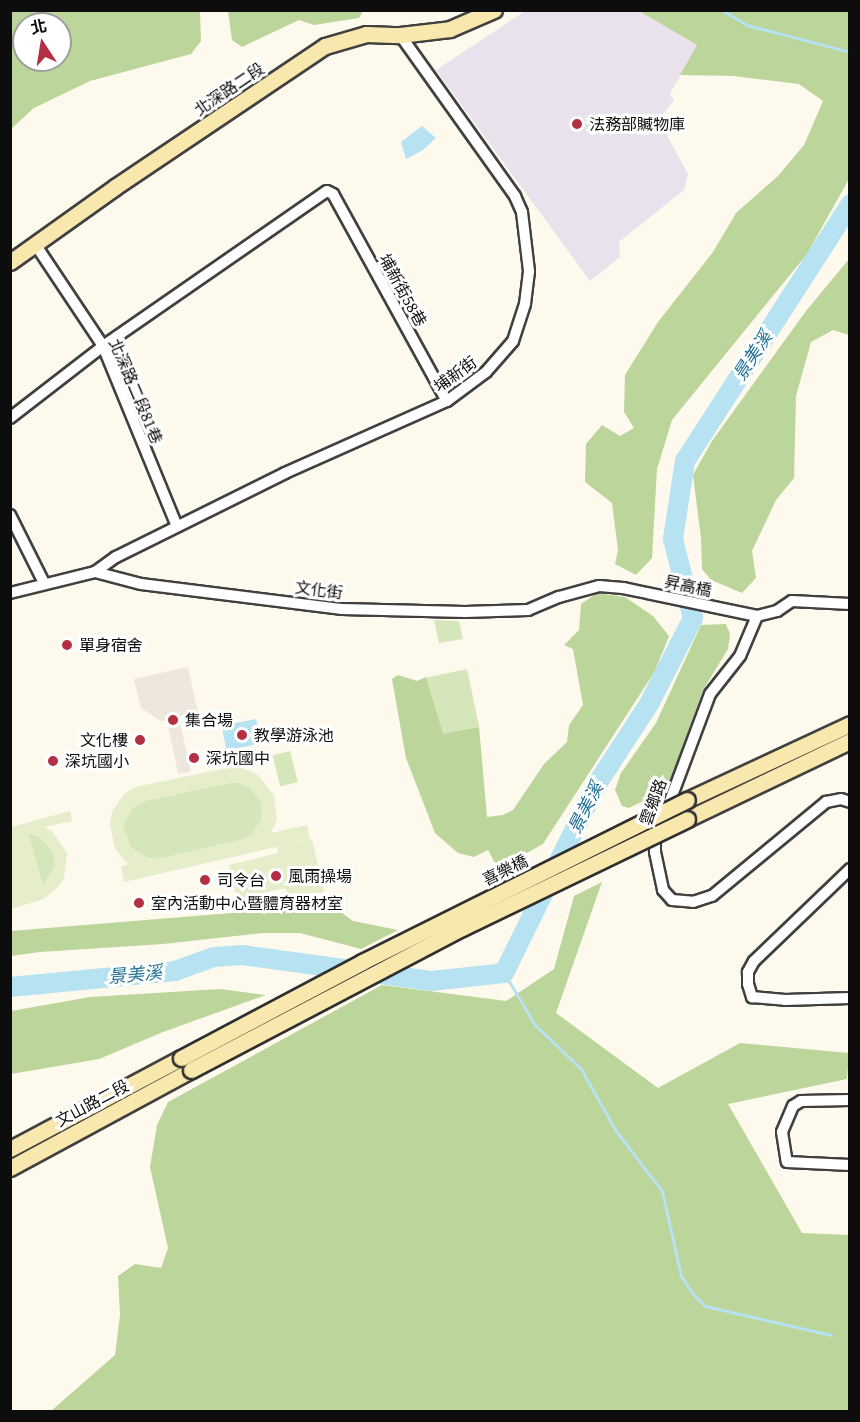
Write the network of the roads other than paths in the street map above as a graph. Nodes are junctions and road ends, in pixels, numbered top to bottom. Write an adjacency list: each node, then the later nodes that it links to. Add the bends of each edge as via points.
1 (494, 10): 2 (main road, 北深路二段, via 450,29)
2 (400, 35): 3 (main road, 北深路二段, via 366,34 325,46); 6 (street, 埔新街, via 515,196 524,226 529,271 525,304 513,341 486,372)
3 (35, 244): 4 (main road, 北深路二段); 5 (street, 北深路二段81巷)
4 (10, 262)
5 (103, 346): 6 (street, 埔新街58巷, via 327,191 333,194); 7 (street); 9 (street, 北深路二段81巷)
6 (447, 401): 9 (street, 埔新街)
7 (13, 416)
8 (10, 515): 11 (street)
9 (177, 526): 10 (street, 埔新街)
10 (95, 572): 11 (street, 文化街); 12 (street, 文化街, via 141,584 342,609 528,610 600,586)
11 (44, 583): 13 (street, 文化街)
12 (623, 588): 15 (street, 昇高橋)
13 (10, 593)
14 (849, 604): 15 (street, via 792,601 777,611)
15 (752, 615): 18 (street, 雲鄉路, via 740,656 710,694 655,841 663,890 672,900 693,902 712,896 826,802)
16 (849, 724): 21 (main road, 喜樂橋, bridge, via 504,891)
17 (849, 741): 21 (main road, 喜樂橋, bridge)
18 (849, 802)
19 (849, 869): 20 (street, via 754,961 748,978 752,997)
20 (849, 998)
21 (186, 1064): 23 (main road, 文山路二段); 25 (main road, 文山路二段)
22 (849, 1100): 24 (street, via 801,1101 787,1116 782,1132 787,1162)
23 (10, 1149)
24 (849, 1165)
25 (10, 1168)

